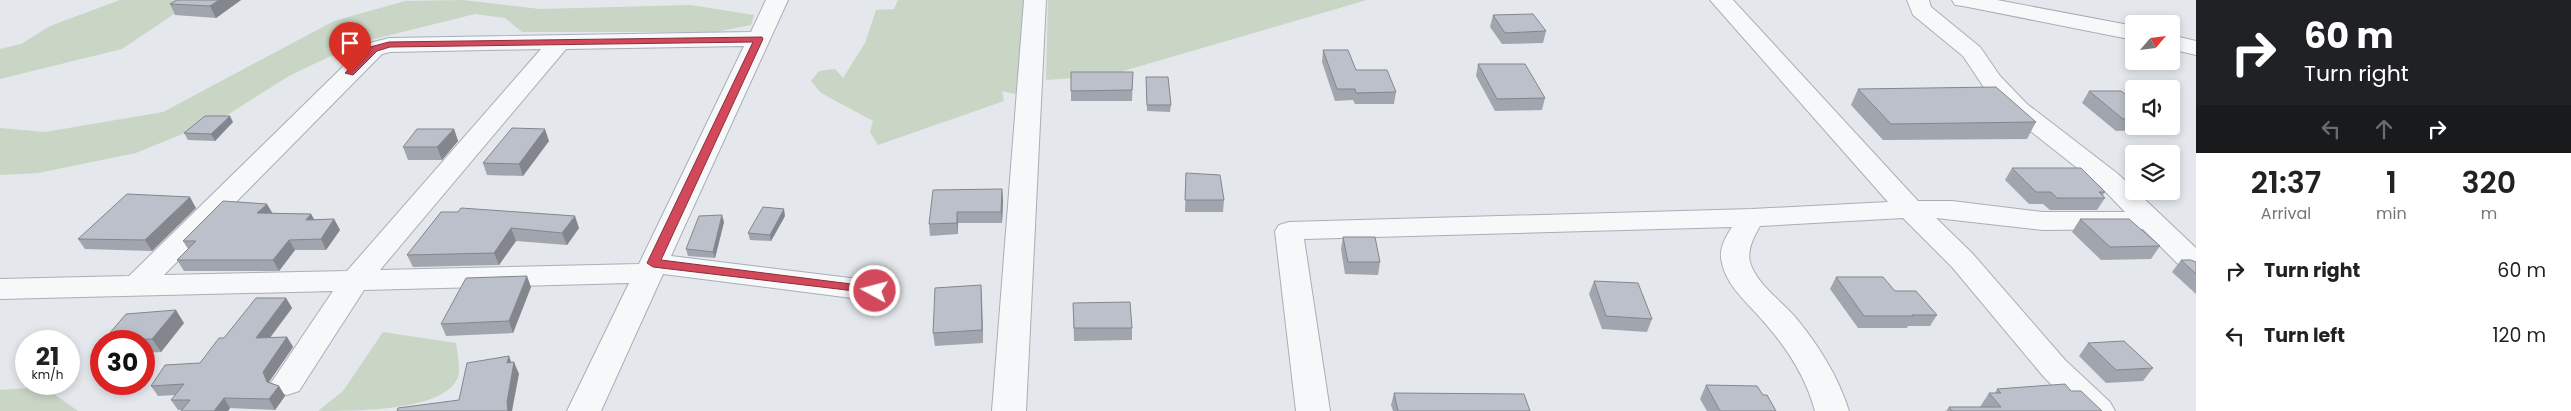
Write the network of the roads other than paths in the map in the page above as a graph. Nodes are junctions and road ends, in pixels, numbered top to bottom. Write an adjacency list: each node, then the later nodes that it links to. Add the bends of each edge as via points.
1 (777, 0): 7 (street)
2 (1035, 0): 22 (street)
3 (1722, 0): 11 (street)
4 (1918, 0): 13 (street, via 1921,10 1972,52 1991,81 2018,109 2109,180)
5 (1963, 0): 6 (street)
6 (2125, 31)
7 (759, 39): 8 (street); 15 (street)
8 (560, 42): 16 (street); 17 (street, via 389,44 374,49)
9 (2180, 44): 10 (street)
10 (2196, 48)
11 (1910, 209): 12 (street); 13 (street, via 1952,210 2043,221); 25 (street, via 1962,260 2054,368)
12 (1752, 218): 23 (street, via 1290,231); 24 (street, via 1738,238 1736,262 1743,278 1811,363)
13 (2152, 220): 14 (street)
14 (2196, 265)
15 (651, 268): 16 (street); 19 (street); 21 (street)
16 (355, 280): 17 (street); 20 (street)
17 (138, 284): 18 (street)
18 (0, 288)
19 (875, 291)
20 (287, 383)
21 (584, 411)
22 (1009, 411)
23 (1313, 411)
24 (1832, 411)
25 (2098, 411)

